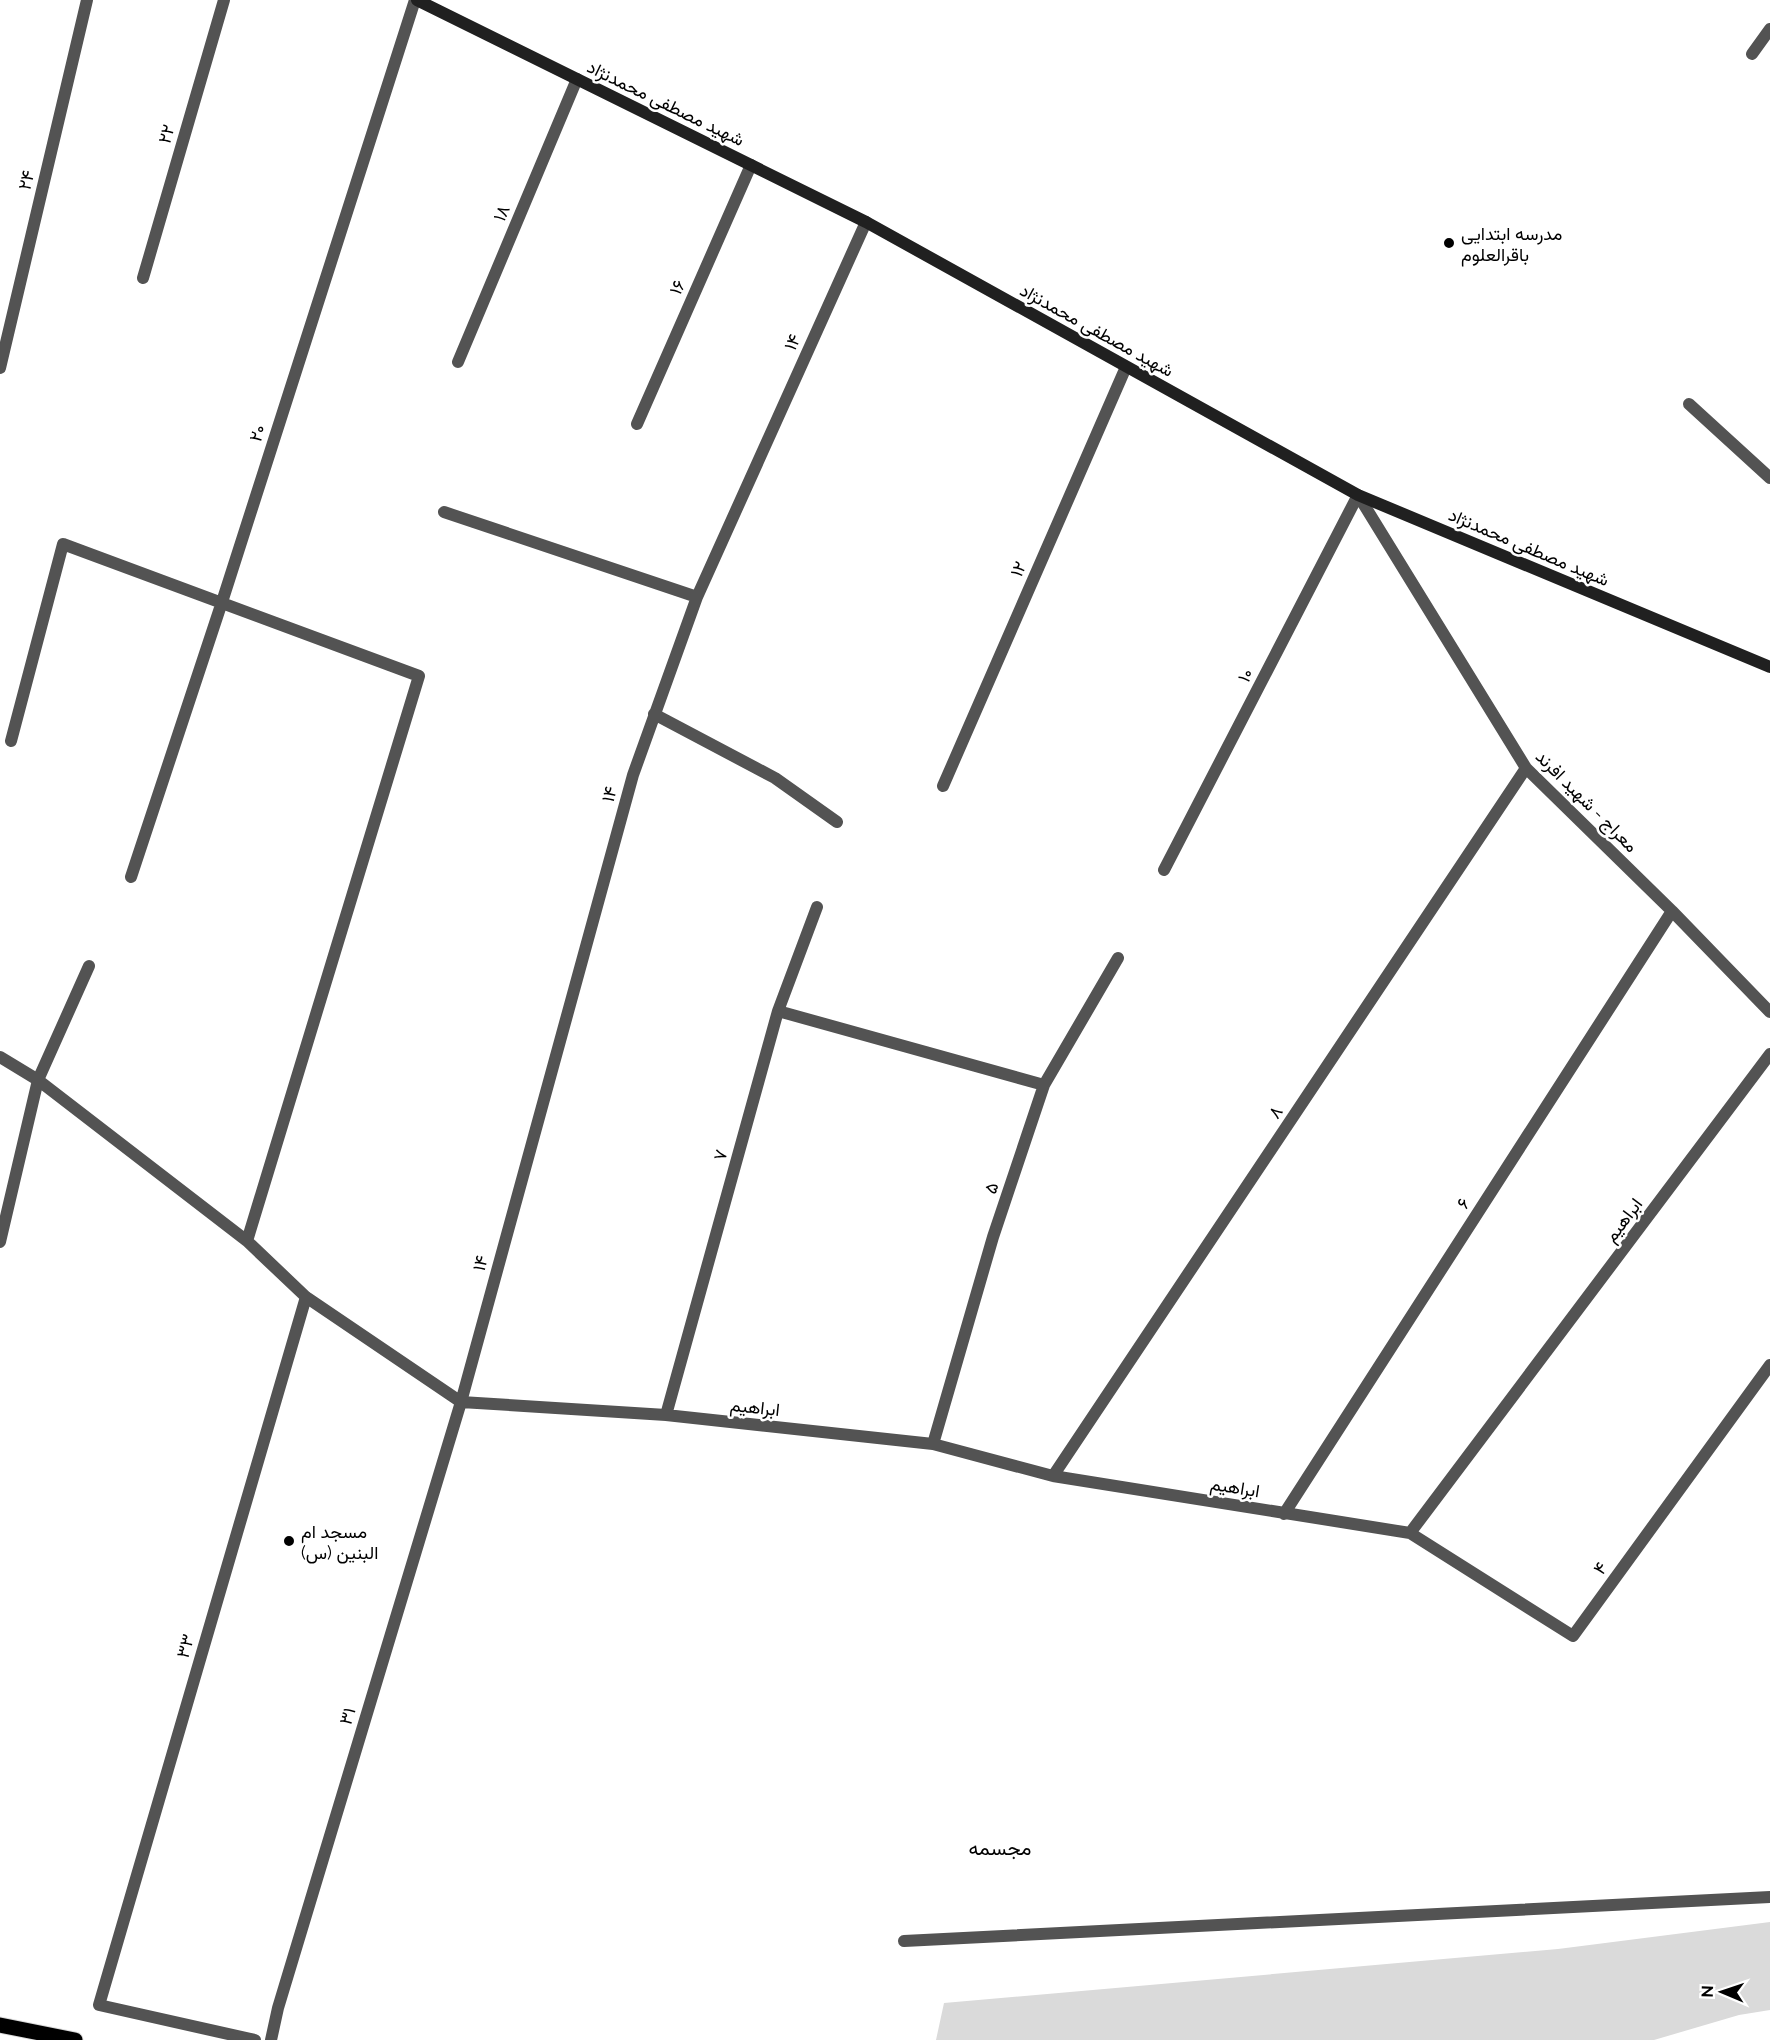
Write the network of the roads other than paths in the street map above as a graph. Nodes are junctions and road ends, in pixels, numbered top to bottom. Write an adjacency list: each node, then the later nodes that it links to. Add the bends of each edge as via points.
1 (87, 0): 12 (street, ۲۴)
2 (224, 0): 9 (street, ۲۲)
3 (416, 0): 6 (main road, شهید مصطفی محمدنژاد); 19 (street, ۲۰)
4 (1770, 29): 5 (street)
5 (1752, 54)
6 (578, 79): 7 (main road, شهید مصطفی محمدنژاد); 10 (street, ۱۸)
7 (751, 165): 8 (main road, شهید مصطفی محمدنژاد); 14 (street, ۱۶)
8 (866, 222): 11 (main road, شهید مصطفی محمدنژاد); 18 (street, ۱۴)
9 (143, 278)
10 (458, 362)
11 (1126, 367): 16 (main road, شهید مصطفی محمدنژاد); 24 (street, ۱۲)
12 (0, 368)
13 (1689, 404): 15 (street)
14 (637, 423)
15 (1770, 478)
16 (1358, 495): 20 (main road, شهید مصطفی محمدنژاد); 23 (street, معراج - شهید افرند); 26 (street, ۱۰)
17 (444, 512): 18 (street)
18 (697, 597): 21 (street, ۱۴)
19 (222, 602): 22 (street, via 63,544); 27 (street, ۲۰); 38 (street, via 419,676)
20 (1770, 667)
21 (654, 714): 25 (street, via 775,778); 42 (street, ۱۴, via 633,775)
22 (11, 741)
23 (1526, 768): 29 (street, معراج - شهید افرند); 45 (street, ۸)
24 (943, 786)
25 (837, 822)
26 (1164, 870)
27 (131, 877)
28 (817, 907): 32 (street, ۷)
29 (1672, 911): 33 (street, معراج - شهید افرند); 46 (street, ۶)
30 (1118, 958): 37 (street, ۵)
31 (89, 966): 36 (street)
32 (778, 1011): 37 (street); 43 (street, ۷)
33 (1770, 1012)
34 (1770, 1054): 47 (street, ابراهیم)
35 (0, 1057): 36 (street)
36 (38, 1080): 38 (street); 39 (street)
37 (1044, 1085): 44 (street, ۵, via 993,1238)
38 (247, 1241): 40 (street)
39 (0, 1242)
40 (306, 1297): 42 (street); 52 (street, ۳۳, via 99,2005)
41 (1770, 1365): 47 (street, ۴, via 1573,1636)
42 (461, 1402): 43 (street, ابراهیم); 53 (street, ۳۱)
43 (666, 1415): 44 (street, ابراهیم)
44 (933, 1444): 45 (street, ابراهیم)
45 (1053, 1476): 46 (street, ابراهیم)
46 (1284, 1514): 47 (street, ابراهیم)
47 (1410, 1533)
48 (1770, 1898): 49 (street)
49 (904, 1941)
50 (0, 2025): 51 (main road)
51 (75, 2040)
52 (255, 2040)
53 (270, 2040)

